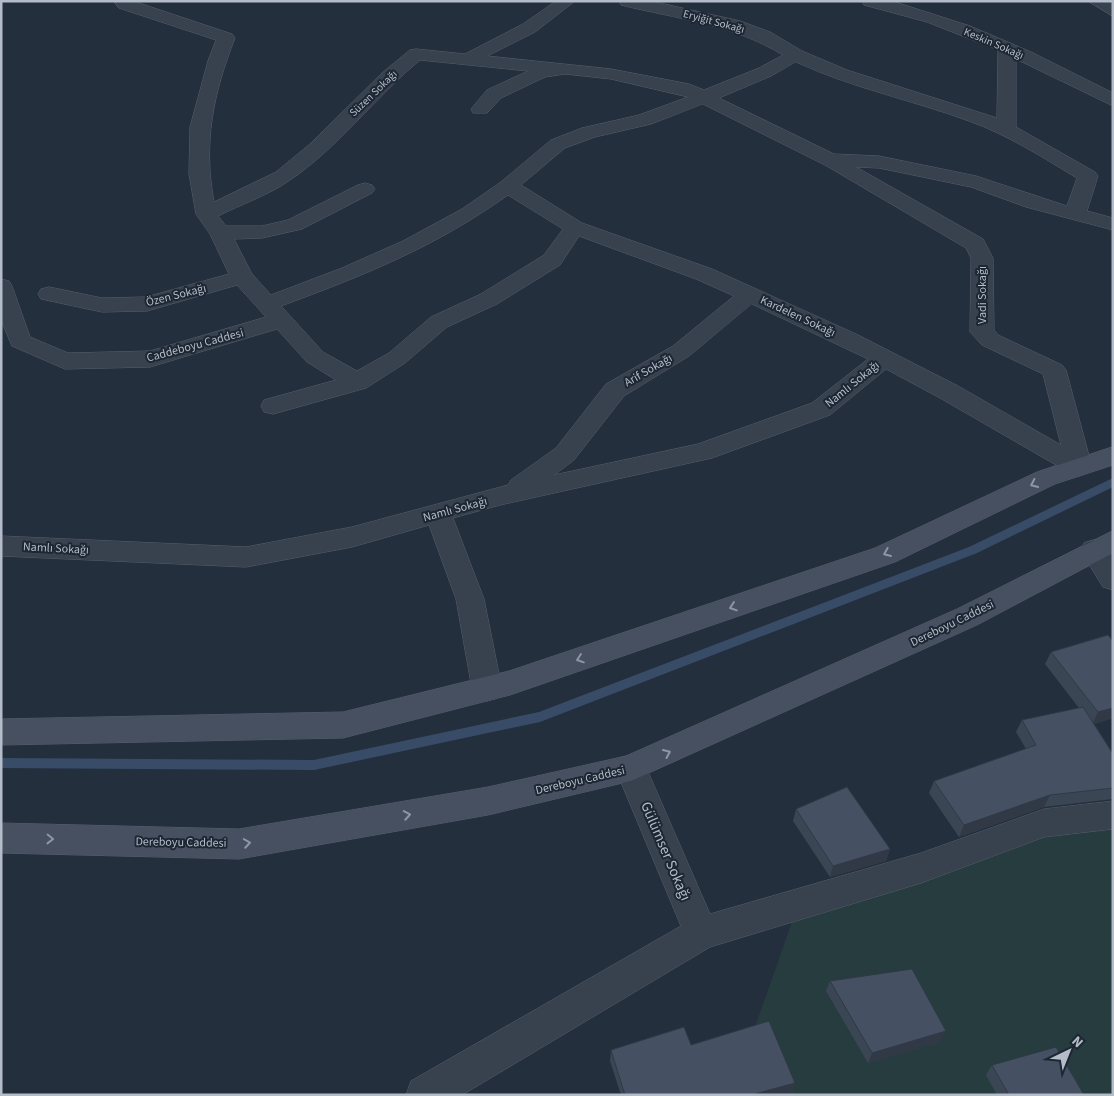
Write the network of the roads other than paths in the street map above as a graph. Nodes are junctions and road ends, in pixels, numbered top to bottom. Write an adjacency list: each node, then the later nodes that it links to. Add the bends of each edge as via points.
1 (122, 1): 20 (street, via 226,38 200,127 199,174)
2 (567, 1): 9 (street, via 529,28)
3 (627, 1): 8 (street, Eryiğit Sokağı, via 734,25 764,36)
4 (870, 1): 7 (street, Keskin Sokağı, via 934,18)
5 (1096, 1): 6 (street)
6 (1113, 11)
7 (1007, 48): 12 (street, Keskin Sokağı); 14 (street)
8 (796, 55): 11 (street, Caddeboyu Caddesi, via 765,72); 14 (street, Eryiğit Sokağı, via 828,70 948,107)
9 (468, 59): 10 (street, Süzen Sokağı); 20 (street, Süzen Sokağı, via 416,54 388,77 318,148 283,176)
10 (565, 69): 11 (street, Vadi Sokağı, via 612,74 689,90); 13 (street, via 541,72 512,85 494,94)
11 (702, 97): 15 (street, Vadi Sokağı); 17 (street, Caddeboyu Caddesi, via 644,120 589,132 558,144)
12 (1113, 100)
13 (480, 109)
14 (1006, 129): 21 (street, Eryiğit Sokağı, via 1088,176)
15 (830, 160): 16 (street, via 879,162); 19 (street, Vadi Sokağı)
16 (956, 178): 19 (street, via 928,194); 21 (street)
17 (508, 186): 23 (street, Kardelen Sokağı); 29 (street, Caddeboyu Caddesi, via 469,213 410,246)
18 (365, 189): 24 (street, via 295,225 262,232)
19 (903, 202): 34 (street, Vadi Sokağı, via 975,244 982,258 982,332 990,340 1054,370)
20 (206, 214): 24 (street)
21 (1075, 214): 22 (street)
22 (1113, 224)
23 (575, 227): 28 (street, Kardelen Sokağı); 31 (street, via 552,260 489,299 439,322 397,358)
24 (220, 233): 25 (street)
25 (242, 277): 27 (street, Özen Sokağı, via 147,304 102,305); 29 (street)
26 (1, 286): 29 (street, Caddeboyu Caddesi, via 20,341 65,361 150,359 234,336)
27 (49, 294)
28 (750, 294): 30 (street, Kardelen Sokağı, via 850,340); 35 (street, Arif Sokağı, via 680,351 615,390 565,454)
29 (274, 312): 31 (street, via 316,357)
30 (883, 359): 34 (street, Kardelen Sokağı, via 949,392); 35 (street, Namlı Sokağı, via 821,409 703,452)
31 (357, 382): 32 (street)
32 (273, 406)
33 (1113, 456): 34 (main road)
34 (1078, 467): 40 (main road, one-way to 40, via 1046,478 885,555)
35 (511, 494): 36 (street, Namlı Sokağı)
36 (438, 513): 37 (street, Namlı Sokağı, via 352,537 246,557); 40 (street, via 470,599)
37 (1, 546)
38 (1103, 546): 39 (street); 42 (main road, Dereboyu Caddesi, one-way to 38, via 966,618)
39 (1113, 580)
40 (487, 689): 41 (main road, via 343,725)
41 (1, 732)
42 (631, 768): 44 (main road, Dereboyu Caddesi, one-way to 42, via 239,844 488,801); 45 (street, Gülümser Sokağı)
43 (1113, 815): 45 (street, via 1044,823 921,868)
44 (1, 838)
45 (701, 933): 46 (street)
46 (425, 1095)

